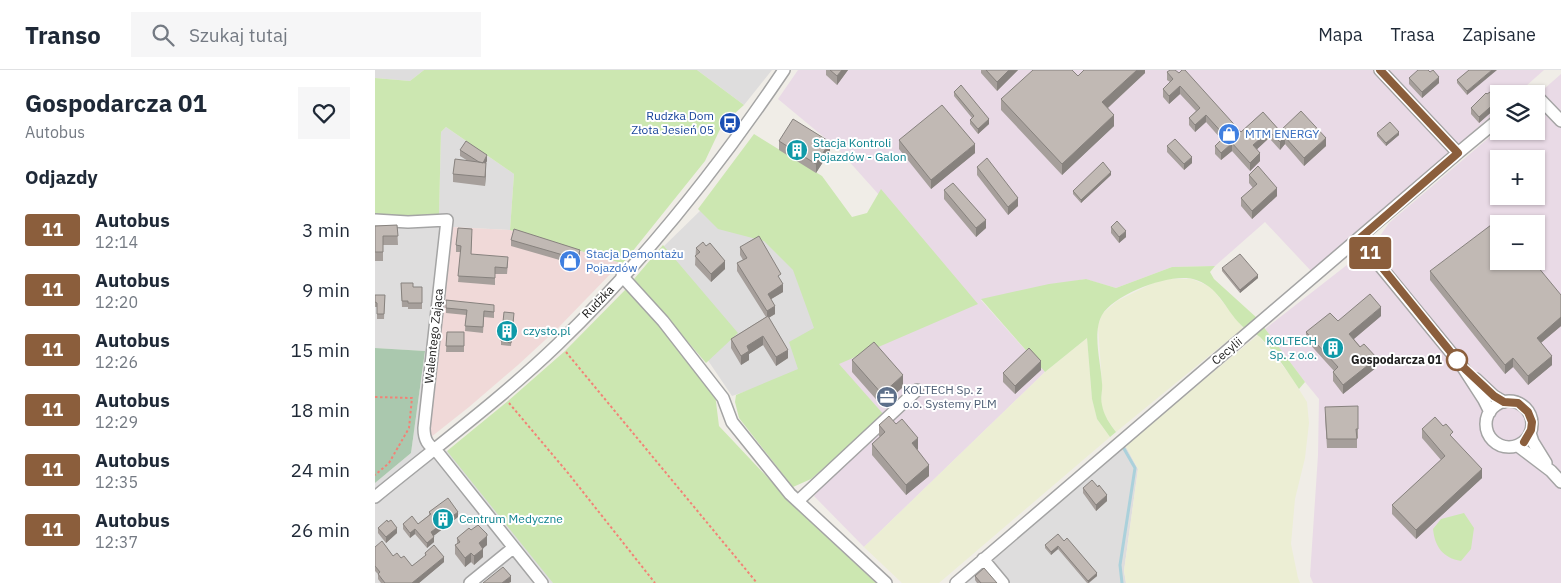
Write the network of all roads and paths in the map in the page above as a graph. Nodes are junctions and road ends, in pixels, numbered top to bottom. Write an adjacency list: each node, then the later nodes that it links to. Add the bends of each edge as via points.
1 (784, 70): 9 (street, Rudzka, via 722,156)
2 (1380, 70): 6 (street)
3 (1545, 105): 4 (street)
4 (1561, 122)
5 (1490, 126): 6 (street, Cecylii)
6 (1458, 153): 8 (street, Cecylii)
7 (375, 220): 19 (street, Walentego Zająca, via 447,220 424,428 426,444)
8 (1359, 239): 11 (street); 26 (street, Cecylii)
9 (622, 276): 10 (street, Rudzka); 24 (street, via 663,321 723,398 733,422)
10 (558, 343): 13 (street, Rudzka); 30 (path)
11 (1462, 366): 15 (street); 16 (street)
12 (917, 390): 24 (street)
13 (502, 393): 19 (street, Rudzka); 29 (path)
14 (375, 397): 21 (path, via 412,398 409,428 389,463)
15 (1504, 402): 16 (street); 17 (street, via 1514,402 1526,410 1532,422)
16 (1490, 412): 18 (street, via 1486,426 1491,439 1504,447)
17 (1530, 433): 18 (street); 20 (street)
18 (1518, 446): 20 (street)
19 (433, 449): 23 (street, Rudzka); 25 (street, Walentego Zająca)
20 (1551, 471): 22 (street)
21 (376, 473)
22 (1561, 482)
23 (375, 497)
24 (798, 501): 31 (street)
25 (513, 548): 27 (street); 28 (street, Walentego Zająca)
26 (983, 559): 32 (street, Cecylii); 33 (street)
27 (470, 583)
28 (542, 583)
29 (655, 583)
30 (757, 583)
31 (886, 583)
32 (956, 583)
33 (1003, 583)

